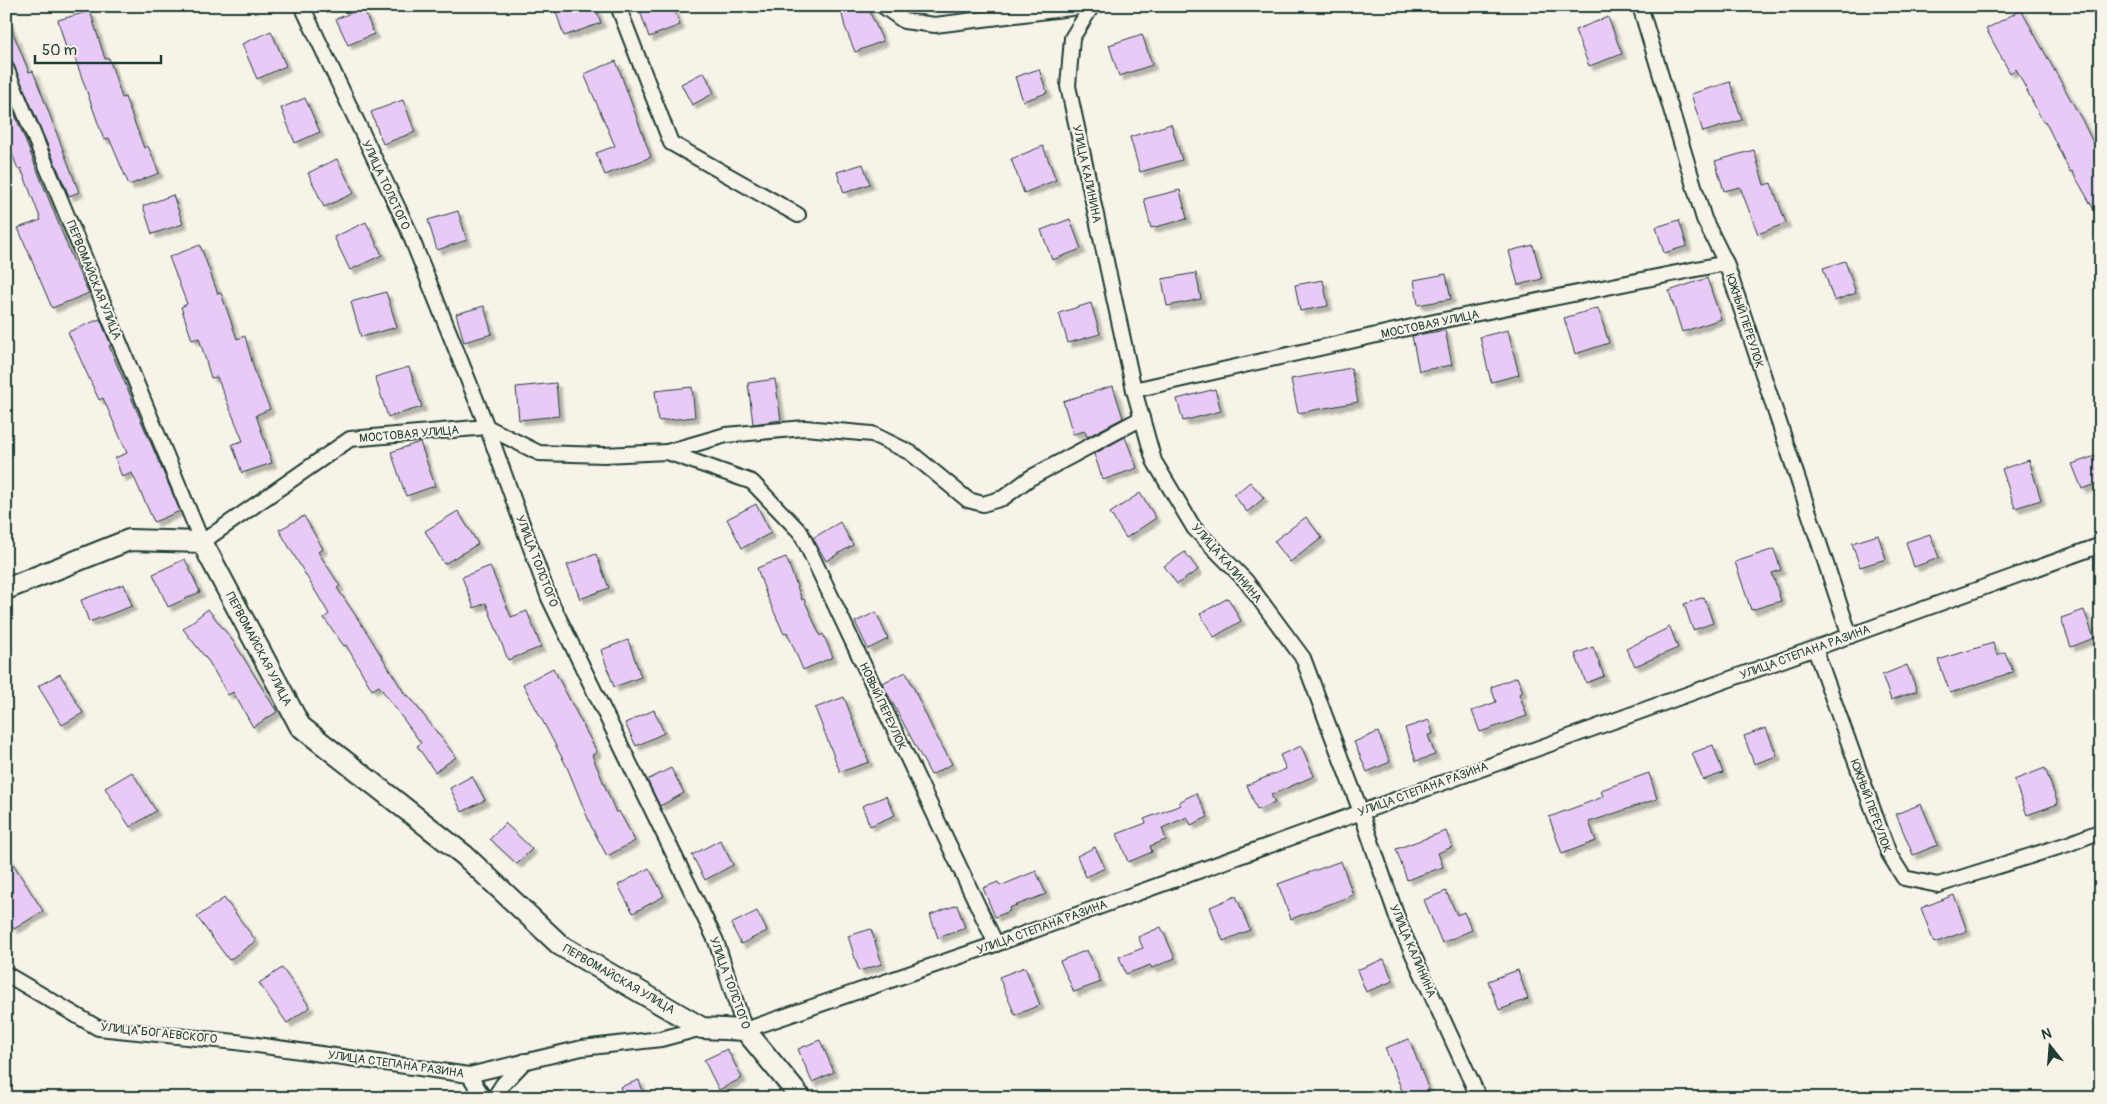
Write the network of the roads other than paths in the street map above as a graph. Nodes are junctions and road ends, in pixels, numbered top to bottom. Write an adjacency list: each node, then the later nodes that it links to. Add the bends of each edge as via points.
1 (302, 6): 12 (street, УЛИЦА ТОЛСТОГО, via 407,227)
2 (618, 6): 8 (street, via 671,143)
3 (883, 6): 4 (street, via 904,21 935,25)
4 (1088, 6)
5 (1092, 6): 10 (street, УЛИЦА КАЛИНИНА, via 1072,38 1068,86)
6 (1640, 6): 9 (street, ЮЖНЫЙ ПЕРЕУЛОК, via 1704,219)
7 (6, 68): 14 (street, ПЕРВОМАЙСКАЯ УЛИЦА)
8 (798, 215)
9 (1726, 264): 10 (street, МОСТОВАЯ УЛИЦА, via 1434,322); 17 (street, ЮЖНЫЙ ПЕРЕУЛОК)
10 (1134, 390): 11 (street, УЛИЦА КАЛИНИНА)
11 (1142, 418): 13 (street, via 1030,478 1003,498 983,504 968,500 912,453 872,434 805,428 726,435); 19 (street, УЛИЦА КАЛИНИНА, via 1154,461 1194,528 1246,581 1303,658)
12 (487, 427): 13 (street, via 539,453 604,455); 14 (street, МОСТОВАЯ УЛИЦА, via 350,438); 24 (street, УЛИЦА ТОЛСТОГО, via 550,598 716,941)
13 (667, 452): 21 (street, НОВЫЙ ПЕРЕУЛОК, via 752,482 801,533)
14 (202, 542): 16 (main road, via 129,540); 23 (main road, ПЕРВОМАЙСКАЯ УЛИЦА, via 300,726 464,855 560,945)
15 (2101, 545): 17 (street, УЛИЦА СТЕПАНА РАЗИНА)
16 (6, 590)
17 (1850, 636): 18 (street, УЛИЦА СТЕПАНА РАЗИНА)
18 (1815, 649): 19 (street, УЛИЦА СТЕПАНА РАЗИНА); 20 (street, ЮЖНЫЙ ПЕРЕУЛОК, via 1889,854 1904,878 1938,885)
19 (1361, 812): 21 (street, УЛИЦА СТЕПАНА РАЗИНА); 31 (street, УЛИЦА КАЛИНИНА, via 1400,926)
20 (2101, 831)
21 (996, 944): 24 (street, УЛИЦА СТЕПАНА РАЗИНА)
22 (6, 974): 25 (street, УЛИЦА БОГАЕВСКОГО, via 98,1028)
23 (702, 1028): 24 (main road, ПЕРВОМАЙСКАЯ УЛИЦА); 26 (street, УЛИЦА СТЕПАНА РАЗИНА, via 661,1039 582,1048)
24 (745, 1030): 30 (main road, УЛИЦА ТОЛСТОГО)
25 (236, 1042): 27 (street, УЛИЦА СТЕПАНА РАЗИНА)
26 (525, 1061): 27 (street, УЛИЦА СТЕПАНА РАЗИНА); 29 (street)
27 (469, 1075): 28 (street)
28 (484, 1098)
29 (494, 1098)
30 (800, 1098)
31 (1479, 1098)

